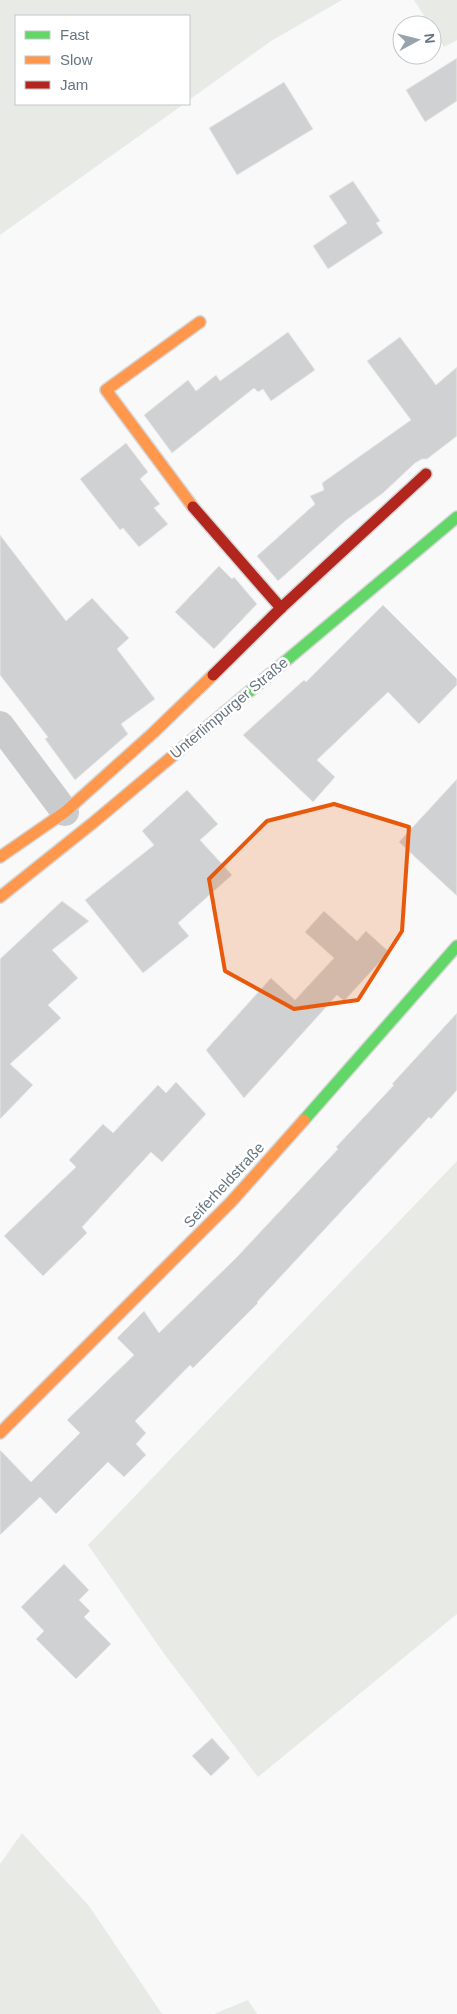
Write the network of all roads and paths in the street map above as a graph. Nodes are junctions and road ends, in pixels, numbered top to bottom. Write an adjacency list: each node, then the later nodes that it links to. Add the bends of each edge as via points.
1 (200, 322): 4 (street, via 106,390 193,507)
2 (426, 474): 4 (street, Unterlimpurger Straße)
3 (457, 517): 8 (street, Unterlimpurger Straße)
4 (281, 608): 6 (street, Unterlimpurger Straße)
5 (0, 725): 6 (street)
6 (65, 812): 7 (street, Unterlimpurger Straße)
7 (0, 857)
8 (0, 897)
9 (457, 946): 10 (street, Seiferheldstraße, via 230,1202)
10 (0, 1433)

